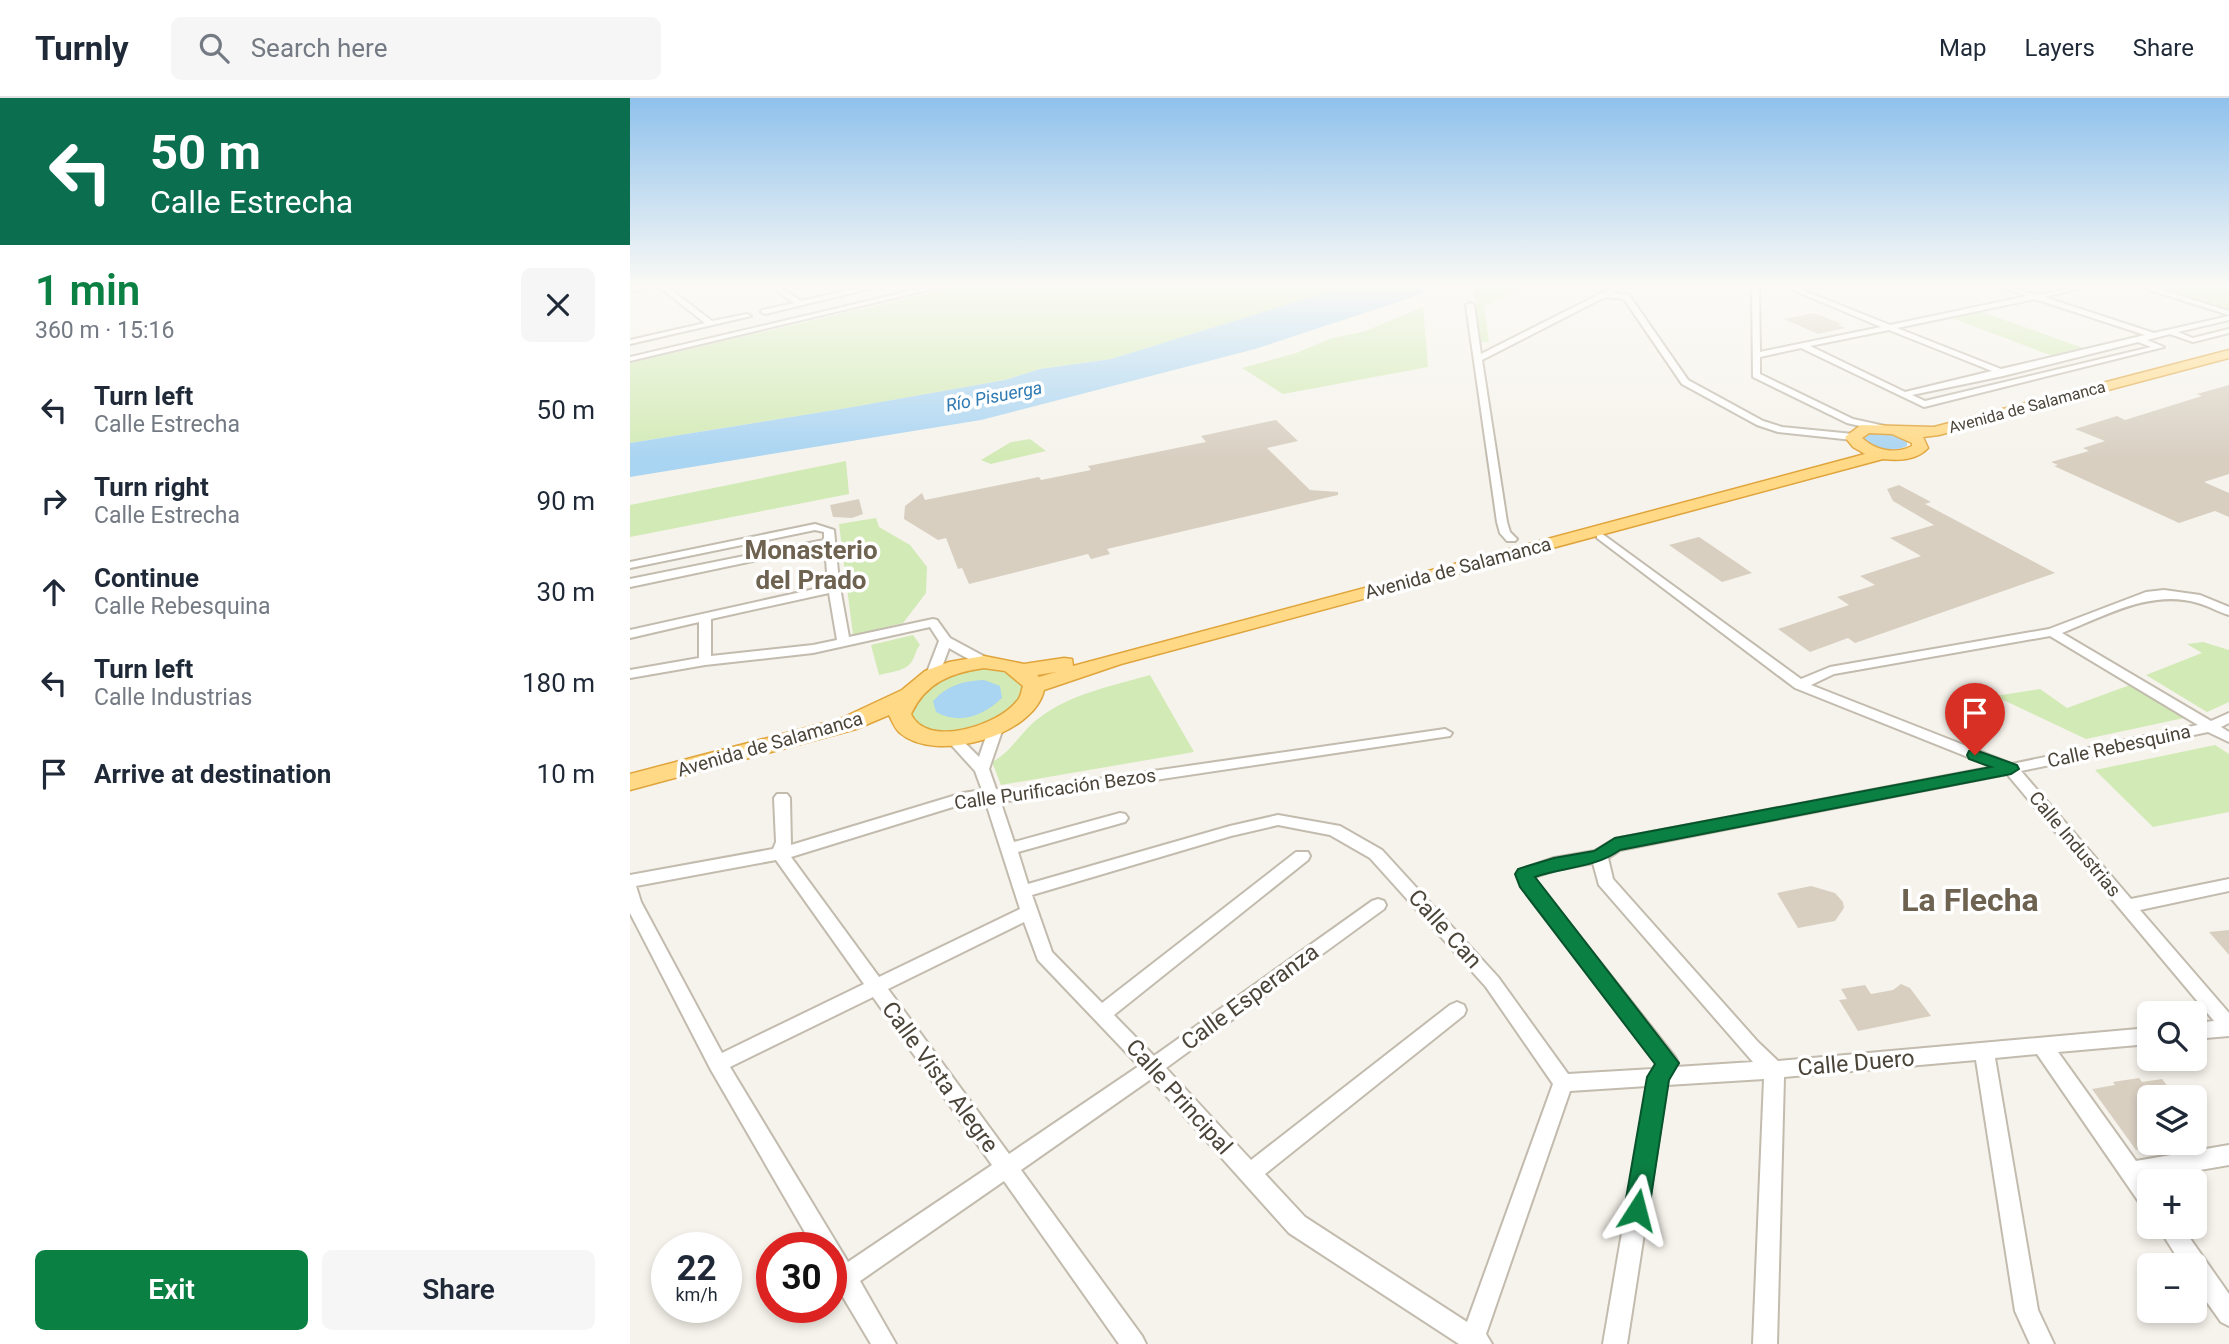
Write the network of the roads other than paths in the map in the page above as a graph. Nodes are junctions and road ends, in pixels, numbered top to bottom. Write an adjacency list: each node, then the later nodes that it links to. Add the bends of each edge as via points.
1 (697, 343): 14 (street)
2 (1476, 343): 13 (street)
3 (1509, 343): 13 (street)
4 (1658, 343): 19 (street, via 1685,382 1754,420 1780,430)
5 (1757, 343): 12 (street)
6 (1817, 343): 10 (street)
7 (1928, 343): 16 (street)
8 (2127, 343): 16 (street)
9 (2149, 343): 17 (street, via 2160,347 1924,404)
10 (1803, 346): 12 (street); 17 (street)
11 (2229, 354): 20 (highway, Avenida de Salamanca, via 1934,432)
12 (1757, 355): 19 (street, via 1756,375)
13 (1479, 358): 24 (street, via 1502,522)
14 (630, 359)
15 (2229, 359): 21 (highway, Avenida de Salamanca)
16 (2003, 373): 17 (street)
17 (1906, 394)
18 (1882, 428): 19 (highway); 20 (highway)
19 (1855, 433): 22 (highway); 39 (highway, Avenida de Salamanca, via 1850,452 1837,458 1058,666)
20 (1904, 433): 21 (highway)
21 (1920, 445): 22 (highway, Avenida de Salamanca, via 1905,454)
22 (1884, 454): 39 (highway, Avenida de Salamanca)
23 (1601, 536): 40 (street, Calle Industrias)
24 (1511, 539)
25 (829, 542): 26 (street, via 828,530 815,527); 27 (street); 28 (street)
26 (630, 565)
27 (630, 583)
28 (834, 588): 30 (street); 34 (street)
29 (2229, 611): 31 (street, via 2183,596 2146,596)
30 (705, 617): 32 (street); 35 (street)
31 (2052, 632): 40 (street, via 1830,671); 43 (street)
32 (630, 634)
33 (945, 641): 34 (street, via 933,623); 36 (street); 38 (street)
34 (844, 643): 35 (street)
35 (705, 661): 37 (street)
36 (984, 662): 38 (highway); 39 (highway, via 1004,664)
37 (630, 674)
38 (933, 675): 41 (highway, Avenida de Salamanca)
39 (1028, 679): 45 (highway, via 1030,701)
40 (1800, 685): 50 (street, Calle Industrias)
41 (906, 696): 44 (highway, via 900,714); 51 (highway, Avenida de Salamanca, via 848,724)
42 (2229, 717): 43 (street, Calle Rebesquina)
43 (2210, 726): 47 (street); 50 (street, Calle Rebesquina)
44 (907, 727): 48 (highway, via 932,738); 52 (highway, Avenida de Salamanca, via 851,734)
45 (996, 728): 48 (highway); 49 (street)
46 (1445, 733): 53 (street, Calle Purificación Bezos, via 1026,794)
47 (2229, 737)
48 (952, 738): 49 (street, Calle Principal)
49 (982, 769): 53 (street, Calle Principal)
50 (2011, 769): 59 (street, Calle Rebesquina, via 1615,845); 65 (street, Calle Industrias)
51 (630, 782)
52 (630, 793)
53 (991, 794): 56 (street, Calle Principal); 57 (street, Calle Purificación Bezos)
54 (782, 799): 57 (street, via 784,842)
55 (1121, 818): 56 (street)
56 (1010, 849): 63 (street, Calle Principal)
57 (780, 854): 60 (street, Calle Purificación Bezos); 67 (street, Calle Vista Alegre)
58 (1302, 856): 69 (street)
59 (1599, 856): 77 (street, via 1605,881); 78 (street, Calle Rebesquina, via 1528,871 1527,882 1668,1063)
60 (630, 881)
61 (2229, 885): 65 (street)
62 (630, 890): 75 (street)
63 (1024, 891): 66 (street, Calle Principal); 79 (street, Calle Can, via 1279,820 1334,830 1376,854 1492,982)
64 (1378, 905): 76 (street, Calle Esperanza)
65 (2128, 906): 70 (street, Calle Industrias)
66 (1029, 912): 67 (street); 69 (street, Calle Principal, via 1044,955)
67 (875, 988): 75 (street); 81 (street, Calle Vista Alegre)
68 (1457, 1010): 83 (street)
69 (1102, 1014): 76 (street, Calle Principal)
70 (2229, 1027): 71 (street)
71 (2207, 1030)
72 (2137, 1037): 73 (street, Calle Duero)
73 (2042, 1046): 74 (street, Calle Duero); 82 (street)
74 (1984, 1051): 77 (street, Calle Duero); 95 (street, via 2027,1311)
75 (718, 1065): 85 (street)
76 (1153, 1068): 81 (street, Calle Esperanza); 83 (street, Calle Principal)
77 (1774, 1070): 78 (street, Calle Duero); 94 (street)
78 (1658, 1077): 79 (street, Calle Duero); 93 (street)
79 (1563, 1083): 90 (street)
80 (2229, 1155): 82 (street)
81 (1007, 1167): 87 (street, Calle Esperanza); 92 (street, Calle Vista Alegre)
82 (2131, 1172): 84 (street)
83 (1250, 1173): 90 (street, Calle Principal, via 1297,1225)
84 (2137, 1181)
85 (817, 1232)
86 (2177, 1239): 89 (street)
87 (847, 1277)
88 (847, 1281): 91 (street)
89 (2229, 1314)
90 (1475, 1343)
91 (884, 1344)
92 (1134, 1344)
93 (1615, 1344)
94 (1765, 1344)
95 (2042, 1344)

